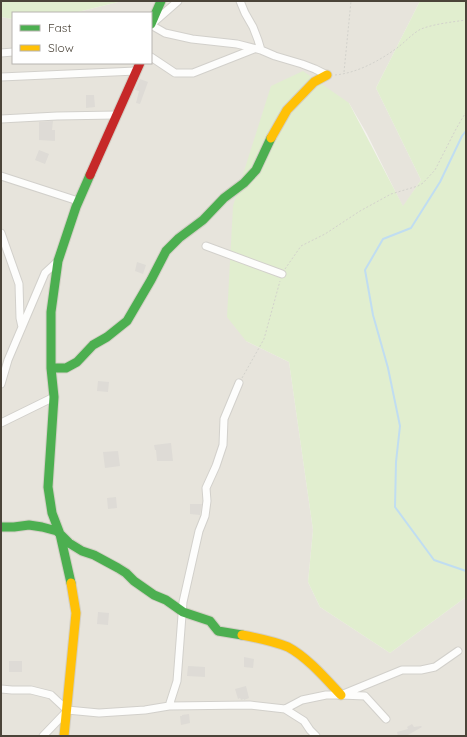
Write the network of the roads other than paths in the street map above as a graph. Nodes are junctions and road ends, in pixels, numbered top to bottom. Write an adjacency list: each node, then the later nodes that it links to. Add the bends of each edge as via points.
1 (161, 1): 4 (street)
2 (178, 1): 5 (street)
3 (240, 1): 7 (street, via 258,40)
4 (152, 23)
5 (152, 24)
6 (152, 26): 7 (street, via 165,33 237,44)
7 (258, 50): 10 (street, via 193,73 175,73); 12 (street)
8 (12, 52): 9 (street)
9 (1, 53)
10 (152, 57)
11 (138, 67): 13 (street); 14 (street)
12 (327, 75): 23 (street, via 314,82 287,110 256,170 166,251 126,321 93,345 77,362 66,368)
13 (1, 77)
14 (116, 115): 15 (street); 17 (street)
15 (1, 119)
16 (1, 176): 17 (street)
17 (78, 201): 20 (street)
18 (1, 234): 22 (street, via 19,284)
19 (206, 246): 21 (street)
20 (58, 261): 22 (street, via 45,273); 23 (street, via 51,312)
21 (282, 274)
22 (22, 327): 25 (street)
23 (51, 368): 26 (street)
24 (239, 383): 30 (street, via 224,419 223,445 206,488 205,516 197,537)
25 (1, 384)
26 (54, 397): 27 (street); 29 (street, via 48,487 52,513)
27 (1, 422)
28 (1, 527): 29 (street, via 42,527)
29 (60, 534): 30 (street, via 82,551 118,568 154,596 166,600); 36 (street, via 76,613)
30 (183, 612): 33 (street, via 210,621 218,631 264,639 289,648 302,656); 34 (street, via 177,681)
31 (458, 651): 33 (street, via 435,667 402,670)
32 (1, 689): 36 (street, via 31,690 52,695)
33 (341, 694): 35 (street, via 302,700); 37 (street, via 365,696)
34 (169, 706): 35 (street, via 250,705); 36 (street, via 99,713)
35 (285, 709): 40 (street, via 304,721)
36 (67, 710): 38 (street); 39 (street)
37 (386, 718)
38 (43, 736)
39 (64, 736)
40 (316, 736)

